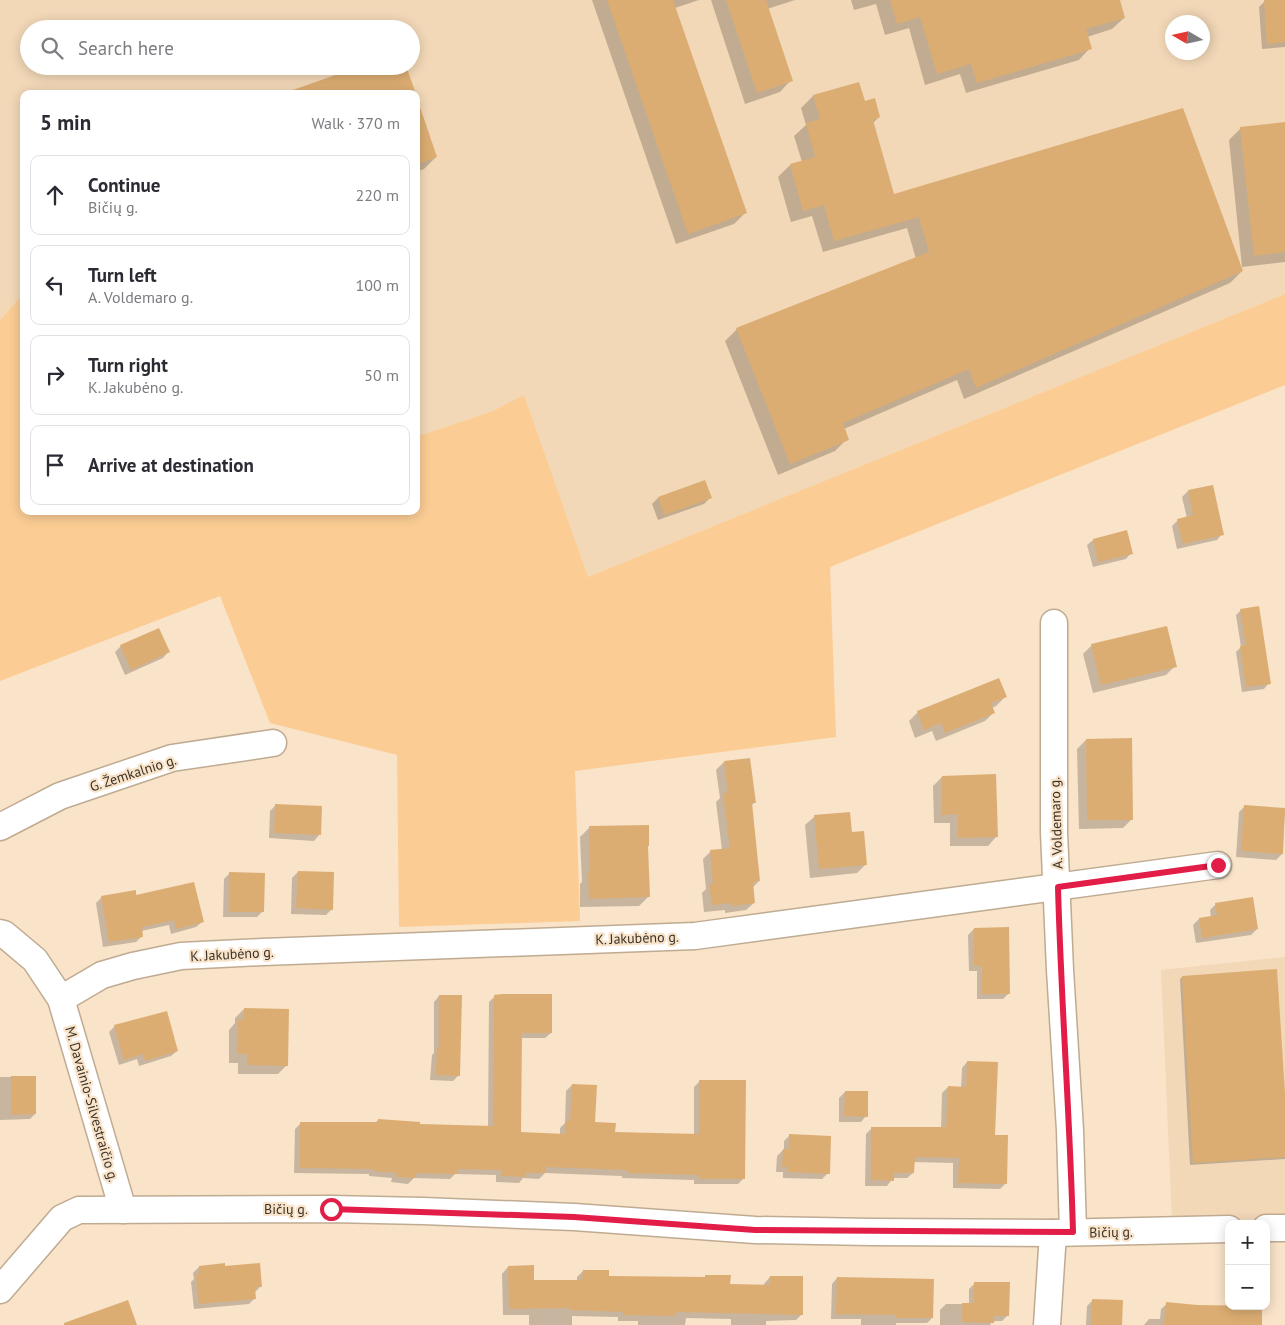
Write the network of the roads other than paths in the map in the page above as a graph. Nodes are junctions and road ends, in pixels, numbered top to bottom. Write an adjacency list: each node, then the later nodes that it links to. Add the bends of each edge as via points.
1 (1054, 623): 5 (street, A. Voldemaro g., via 1054,832)
2 (273, 743): 3 (street, G. Žemkalnio g., via 172,758 60,796)
3 (0, 827)
4 (1218, 865): 5 (street, K. Jakubėno g.)
5 (1058, 887): 7 (street, K. Jakubėno g., via 695,936 181,956 102,975); 12 (street, A. Voldemaro g., via 1070,1130)
6 (0, 933): 7 (street, via 34,960)
7 (61, 998): 8 (street, M. Davainio-Silvestraičio g.)
8 (123, 1210): 12 (street, Bičių g., via 404,1210 574,1217 755,1230); 13 (street, Bičių g., via 79,1210 62,1218)
9 (1270, 1228): 10 (street)
10 (1285, 1228)
11 (1225, 1229): 12 (street, Bičių g.)
12 (1063, 1233): 14 (street, A. Voldemaro g.)
13 (0, 1290)
14 (1047, 1325)

